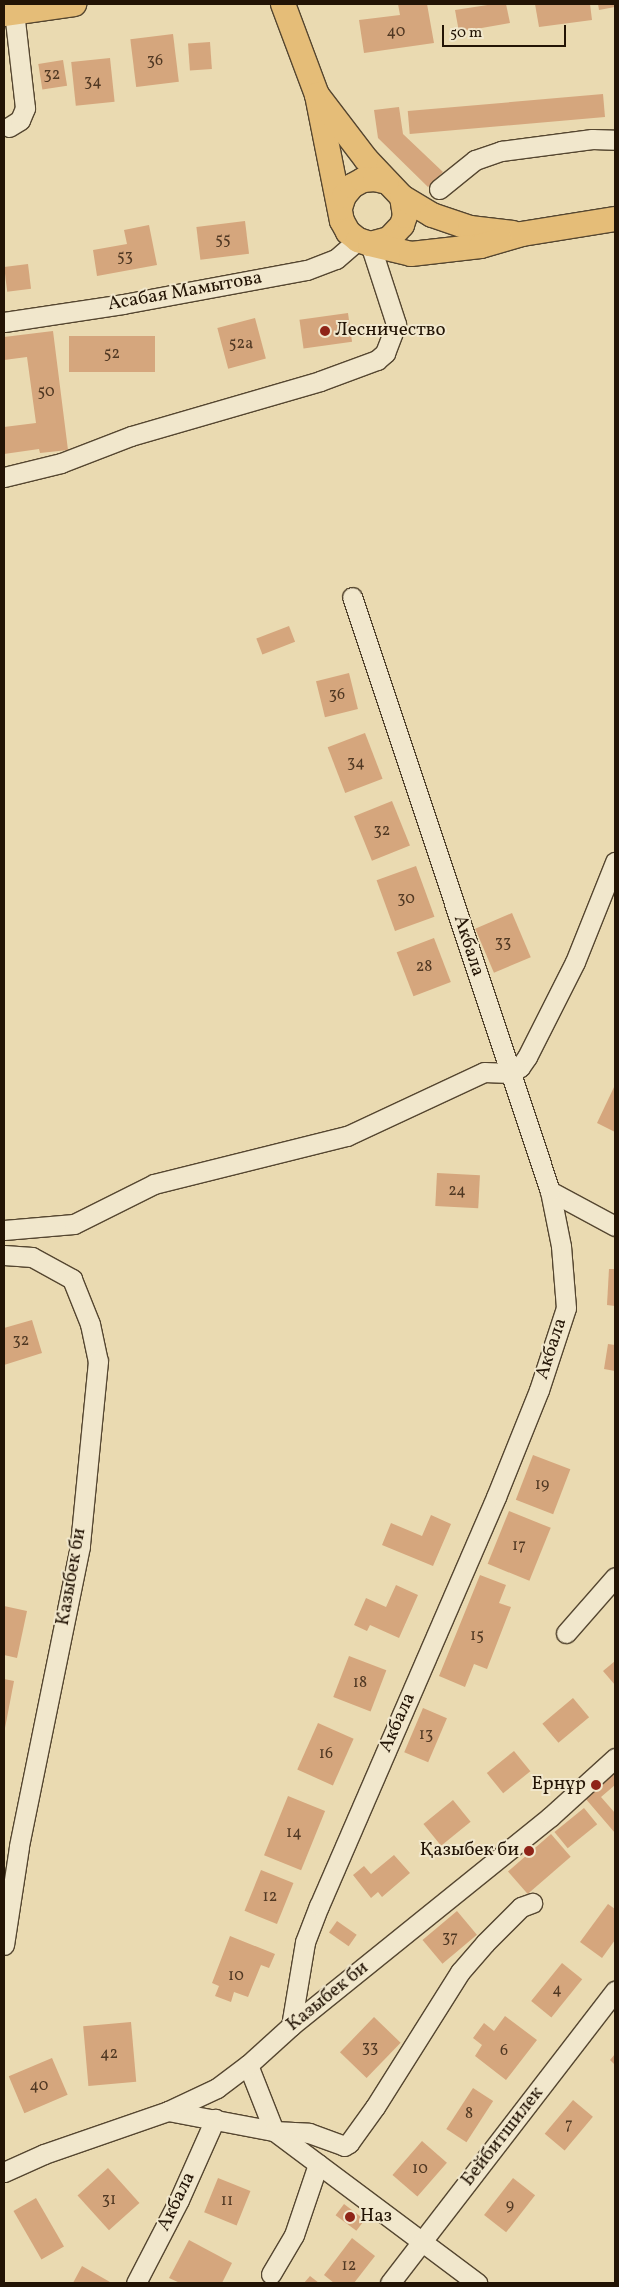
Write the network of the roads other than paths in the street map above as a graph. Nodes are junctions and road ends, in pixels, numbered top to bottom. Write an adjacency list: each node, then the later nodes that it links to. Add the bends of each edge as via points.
1 (74, 4): 3 (main road)
2 (283, 4): 4 (main road)
3 (9, 13): 5 (street, via 25,108 20,120)
4 (317, 95): 7 (main road, via 347,137); 9 (main road)
5 (9, 126)
6 (615, 140): 8 (street, via 592,138 501,151 475,160)
7 (395, 189): 9 (main road, via 375,178 357,183 344,196); 11 (main road, via 432,215 470,228); 12 (main road, via 405,216 402,226 389,239)
8 (440, 189)
9 (340, 208): 12 (main road, via 348,232)
10 (615, 219): 11 (main road)
11 (522, 234): 12 (main road, via 481,246 411,254)
12 (364, 242): 13 (street, Асабая Мамытова, via 322,266 307,270); 14 (street, via 396,324 385,353 377,360 131,436 61,463)
13 (4, 322)
14 (4, 477)
15 (352, 597): 17 (street, Акбала)
16 (615, 862): 17 (street, via 571,970 528,1057)
17 (510, 1073): 18 (street, Акбала); 20 (street, via 484,1072 347,1136 154,1184 74,1224)
18 (550, 1191): 19 (street); 28 (street, Акбала, via 561,1246 566,1308 496,1497 305,1942)
19 (615, 1226)
20 (4, 1230)
21 (5, 1255): 26 (street, Казыбек би, via 32,1257 72,1279 90,1324 98,1361 80,1546 20,1847)
22 (615, 1576): 23 (street)
23 (566, 1633)
24 (615, 1758): 28 (street, Казыбек би, via 550,1817)
25 (532, 1903): 32 (street, via 521,1907 460,1972 349,2143 344,2146 309,2133)
26 (4, 1945)
27 (615, 1991): 35 (street, Бейбитшилек)
28 (292, 2026): 29 (street, Казыбек би)
29 (248, 2065): 30 (street, Казыбек би, via 217,2088); 32 (street)
30 (168, 2111): 31 (street); 34 (street, Казыбек би, via 44,2154)
31 (215, 2119): 32 (street); 37 (street, Акбала, via 179,2200)
32 (274, 2130): 33 (street)
33 (318, 2164): 35 (street); 36 (street, via 294,2235)
34 (4, 2172)
35 (421, 2242): 38 (street, Бейбитшилек); 39 (street)
36 (270, 2274)
37 (136, 2283)
38 (390, 2283)
39 (477, 2283)

